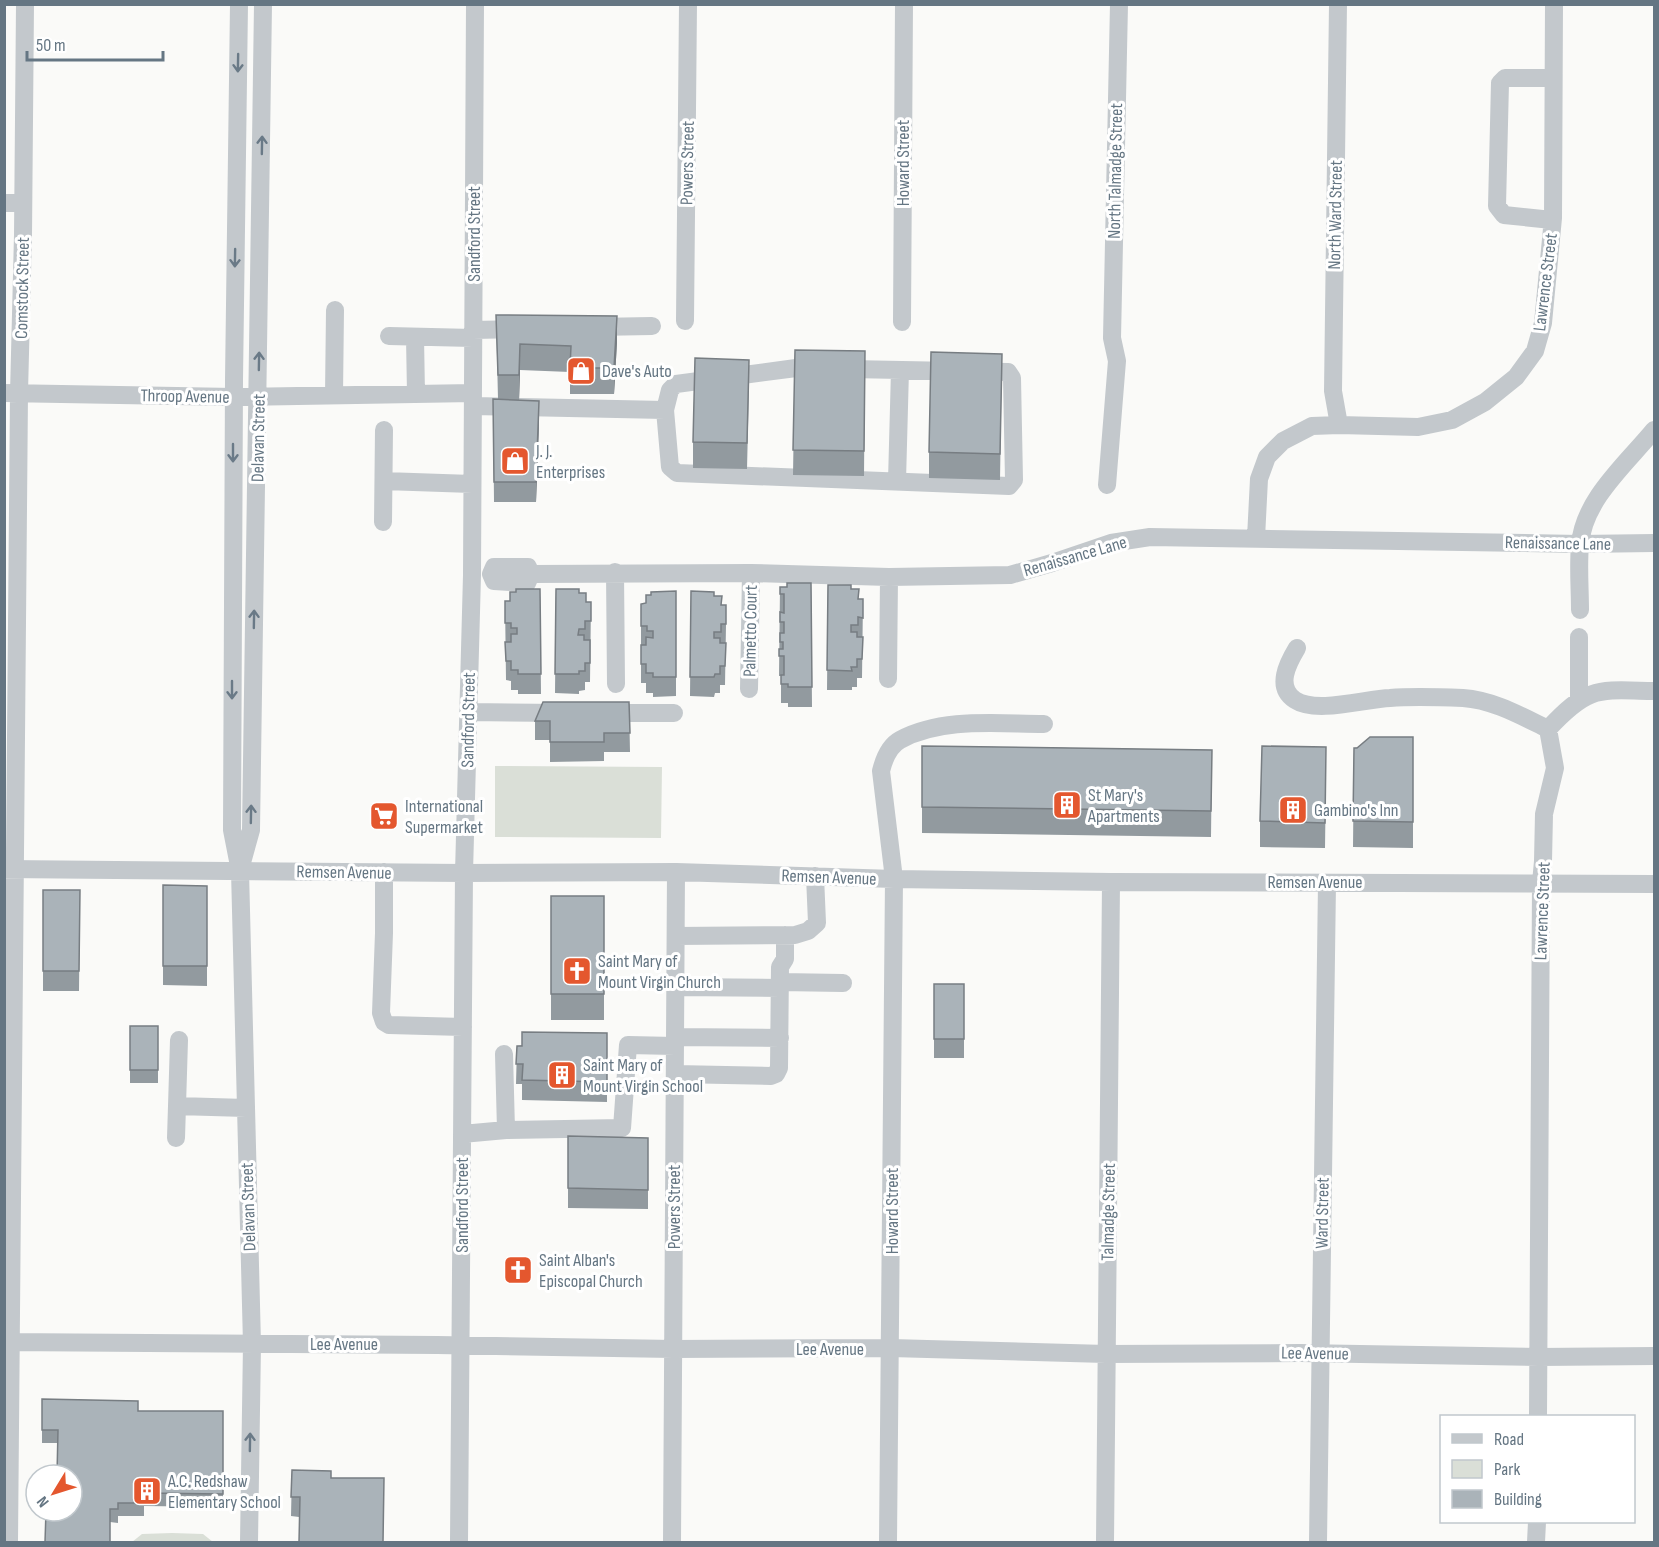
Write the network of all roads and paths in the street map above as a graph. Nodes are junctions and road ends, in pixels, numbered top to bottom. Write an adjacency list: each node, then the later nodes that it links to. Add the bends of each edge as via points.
1 (25, 4): 14 (street, Comstock Street)
2 (239, 4): 11 (street, Delavan Street, one-way to 11)
3 (263, 4): 12 (street, Delavan Street, one-way to 3)
4 (475, 4): 23 (street, Sandford Street)
5 (688, 4): 18 (street, Powers Street)
6 (904, 4): 19 (street, Howard Street)
7 (1119, 4): 40 (street, North Talmadge Street, via 1112,338 1117,361)
8 (1338, 4): 34 (street, North Ward Street, via 1333,391)
9 (1554, 4): 10 (street, Lawrence Street)
10 (1553, 78): 15 (street, Lawrence Street); 15 (street, via 1505,78 1500,83 1497,206 1504,215)
11 (237, 171): 12 (street); 30 (street, Delavan Street, one-way to 30)
12 (261, 173): 31 (street, Delavan Street, one-way to 12)
13 (4, 203): 14 (street)
14 (23, 203): 16 (street, Comstock Street)
15 (1552, 220): 34 (street, Lawrence Street, via 1543,323 1535,351 1516,377 1485,402 1452,420 1419,428)
16 (13, 255): 27 (street, Comstock Street)
17 (336, 310): 29 (street)
18 (685, 321)
19 (902, 322)
20 (652, 326): 22 (street)
21 (537, 328): 23 (street)
22 (583, 328)
23 (473, 334): 25 (street); 32 (street, Sandford Street)
24 (389, 336): 25 (street)
25 (415, 337): 28 (street)
26 (900, 370): 33 (street, via 796,368 676,384); 38 (street); 38 (street, via 1008,372 1012,378 1014,480 1009,486)
27 (12, 393): 30 (street, Throop Avenue); 61 (street, Comstock Street)
28 (416, 394): 29 (street, Throop Avenue); 32 (street, Throop Avenue)
29 (334, 395): 31 (street, Throop Avenue)
30 (234, 397): 31 (street, Throop Avenue); 62 (street, Delavan Street, one-way to 62, via 232,830)
31 (258, 397): 62 (street, Delavan Street, one-way to 31, via 251,830)
32 (473, 399): 33 (street, Throop Avenue); 39 (street, Sandford Street)
33 (664, 410): 38 (street, via 670,467 677,472)
34 (1339, 425): 42 (street, Lawrence Street, via 1312,426 1283,441 1267,457 1259,479)
35 (384, 430): 37 (street)
36 (1654, 430): 44 (street, via 1597,497 1584,524)
37 (384, 481): 39 (street); 41 (street)
38 (897, 481)
39 (472, 484): 47 (street, Sandford Street)
40 (1107, 485)
41 (383, 522)
42 (1256, 538): 44 (street, Renaissance Lane); 48 (street, Renaissance Lane, via 1150,537 1111,543 1010,575)
43 (1654, 543): 44 (street, Renaissance Lane)
44 (1580, 544): 49 (street)
45 (615, 572): 46 (street, Renaissance Lane); 47 (street, Renaissance Lane, via 531,574 527,583 494,581 491,574); 53 (street)
46 (751, 573): 48 (street, Renaissance Lane); 54 (street, Palmetto Court)
47 (472, 575): 57 (street, Sandford Street)
48 (889, 577): 52 (street)
49 (1580, 610)
50 (1579, 637): 56 (street)
51 (1297, 648): 60 (street, via 1284,680 1293,699 1304,705 1392,698 1463,698 1490,703)
52 (888, 678)
53 (616, 684)
54 (749, 689)
55 (1654, 691): 56 (street, via 1609,690)
56 (1579, 699): 60 (street)
57 (468, 712): 58 (street); 65 (street, Sandford Street)
58 (674, 713)
59 (1044, 724): 67 (street, Howard Street, via 942,727 891,747 881,771)
60 (1548, 729): 70 (street, Lawrence Street, via 1555,768 1544,814)
61 (10, 869): 62 (street, Remsen Avenue); 88 (street, Comstock Street)
62 (240, 871): 63 (street, Remsen Avenue); 84 (street, Delavan Street)
63 (384, 872): 65 (street, Remsen Avenue); 77 (street, via 384,1022)
64 (676, 872): 65 (street, Remsen Avenue); 66 (street, Remsen Avenue); 73 (street, Powers Street)
65 (464, 873): 77 (street, Sandford Street)
66 (815, 876): 67 (street, Remsen Avenue); 72 (street, via 817,923 808,931)
67 (894, 879): 68 (street, Remsen Avenue); 91 (street, Howard Street)
68 (1111, 882): 69 (street, Remsen Avenue); 94 (street, Talmadge Street)
69 (1327, 882): 70 (street, Remsen Avenue); 93 (street, Ward Street)
70 (1540, 883): 71 (street, Remsen Avenue); 96 (street, Lawrence Street)
71 (1654, 884)
72 (785, 935): 73 (street); 75 (street)
73 (676, 936): 76 (street, Powers Street)
74 (843, 983): 75 (street)
75 (780, 985): 76 (street); 78 (street)
76 (676, 987): 80 (street, Powers Street)
77 (463, 1028): 86 (street, Sandford Street)
78 (780, 1038): 80 (street); 82 (street, via 779,1068 771,1076)
79 (179, 1040): 83 (street)
80 (675, 1042): 82 (street, Powers Street); 85 (street, via 628,1045 622,1128)
81 (504, 1054): 85 (street)
82 (675, 1074): 92 (street, Powers Street)
83 (177, 1106): 84 (street); 87 (street)
84 (246, 1108): 89 (street, Delavan Street)
85 (506, 1130): 86 (street)
86 (462, 1134): 90 (street, Sandford Street)
87 (176, 1138)
88 (8, 1342): 89 (street, Lee Avenue); 99 (street, Comstock Street)
89 (252, 1344): 90 (street, Lee Avenue); 100 (street, Delavan Street, one-way to 89)
90 (461, 1345): 92 (street, Lee Avenue); 101 (street, Sandford Street)
91 (891, 1348): 92 (street, Lee Avenue); 94 (street, Lee Avenue); 103 (street, Howard Street)
92 (673, 1349): 102 (street, Powers Street)
93 (1320, 1353): 94 (street, Lee Avenue); 96 (street, Lee Avenue); 105 (street, Ward Street)
94 (1106, 1354): 104 (street, Talmadge Street)
95 (1654, 1356): 96 (street, Lee Avenue)
96 (1539, 1357): 97 (street, Lawrence Street)
97 (1538, 1415)
98 (1537, 1523): 106 (street)
99 (9, 1542)
100 (249, 1542)
101 (459, 1542)
102 (672, 1542)
103 (888, 1542)
104 (1105, 1542)
105 (1318, 1542)
106 (1536, 1542)

